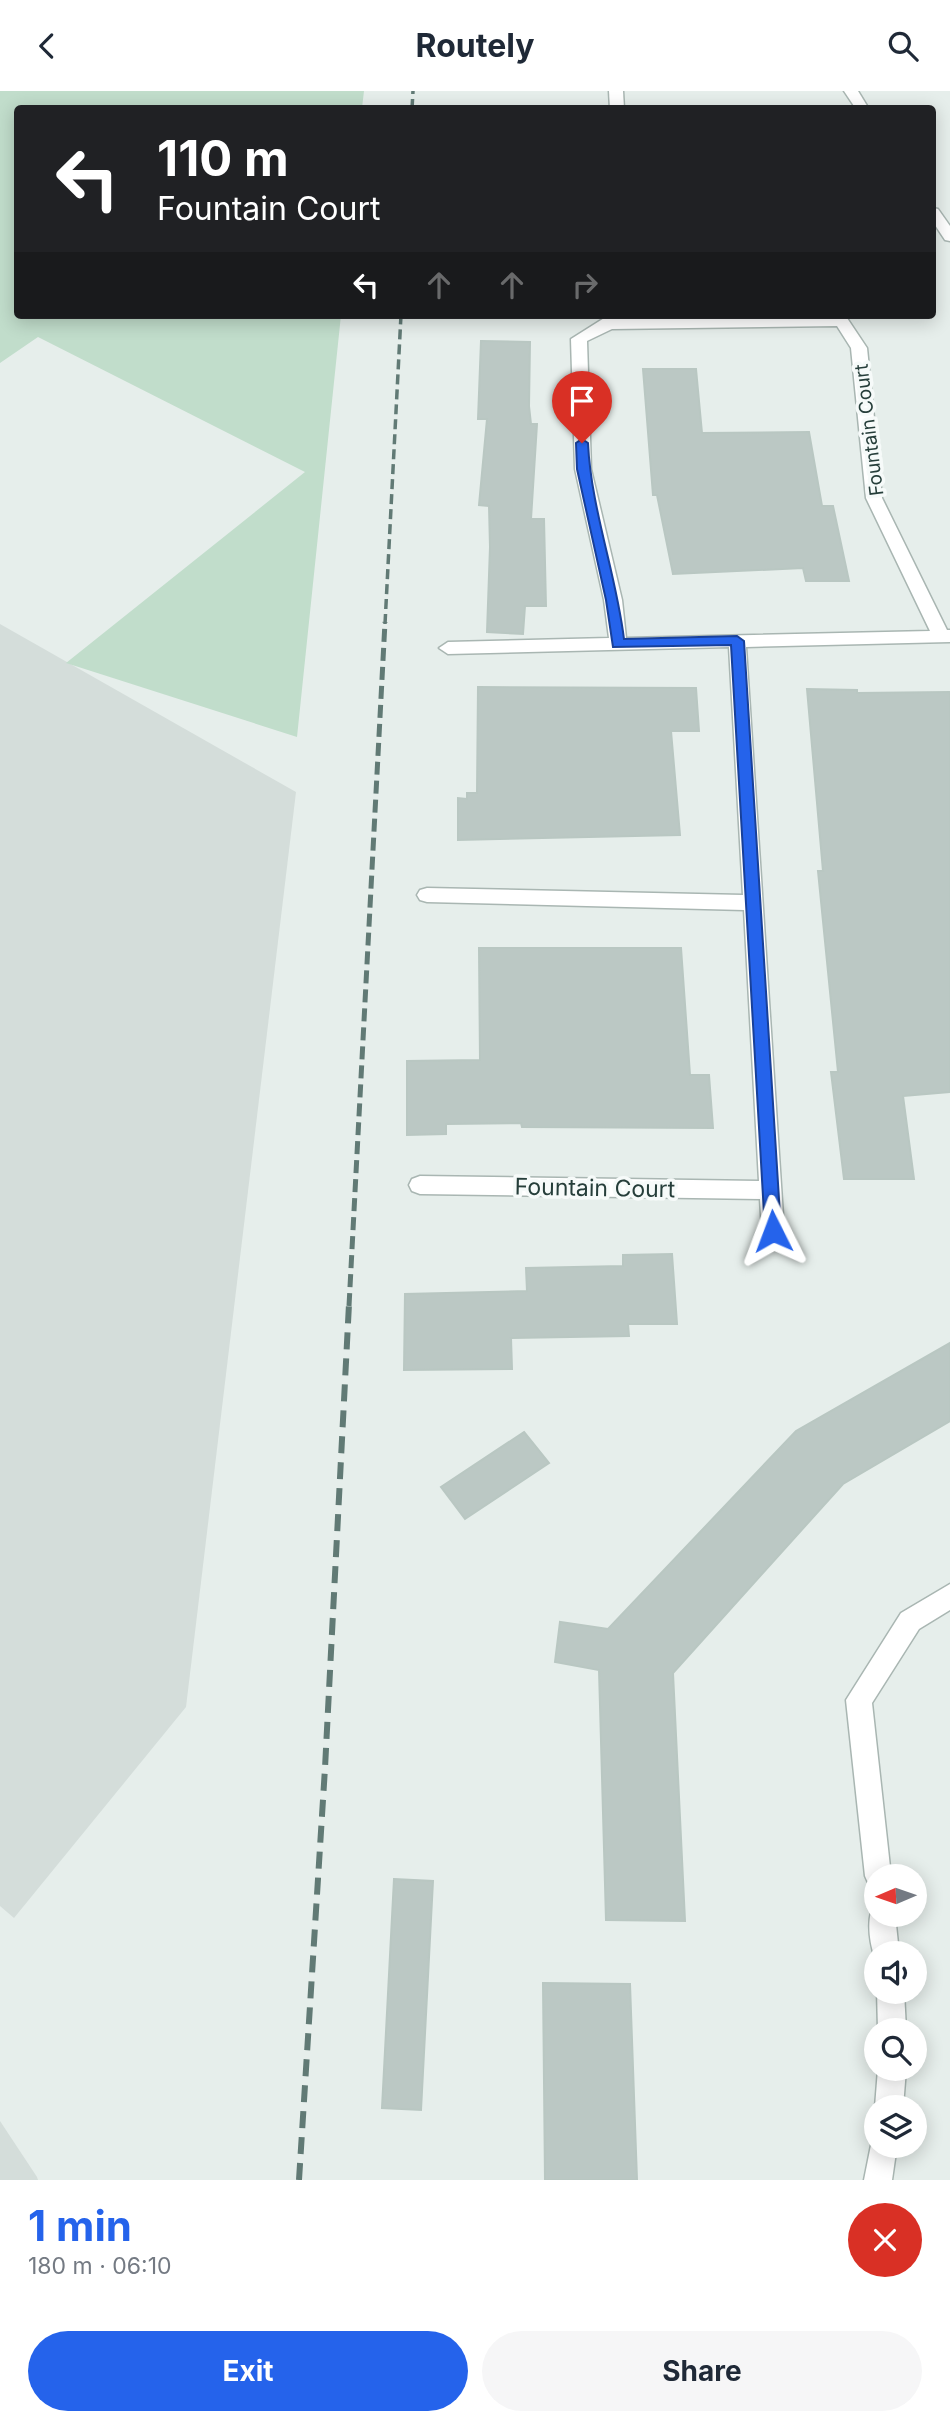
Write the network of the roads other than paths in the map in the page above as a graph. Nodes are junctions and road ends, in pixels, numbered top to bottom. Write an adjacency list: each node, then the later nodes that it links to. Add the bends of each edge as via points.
1 (936, 216): 2 (street)
2 (950, 237)
3 (614, 320): 4 (street, Fountain Court, via 842,321 859,348 874,498); 6 (street, Fountain Court, via 579,339 579,352 583,469 613,600)
4 (946, 636): 5 (street, Fountain Court)
5 (737, 641): 6 (street, Fountain Court); 9 (street)
6 (618, 643): 7 (street, Fountain Court)
7 (448, 648)
8 (427, 895): 9 (street)
9 (753, 903): 11 (street)
10 (420, 1185): 11 (street, Fountain Court)
11 (771, 1190): 12 (street)
12 (773, 1231)
13 (950, 1596): 14 (street, via 910,1621 859,1700)
14 (877, 1864)
15 (881, 2158): 16 (street)
16 (878, 2180)

